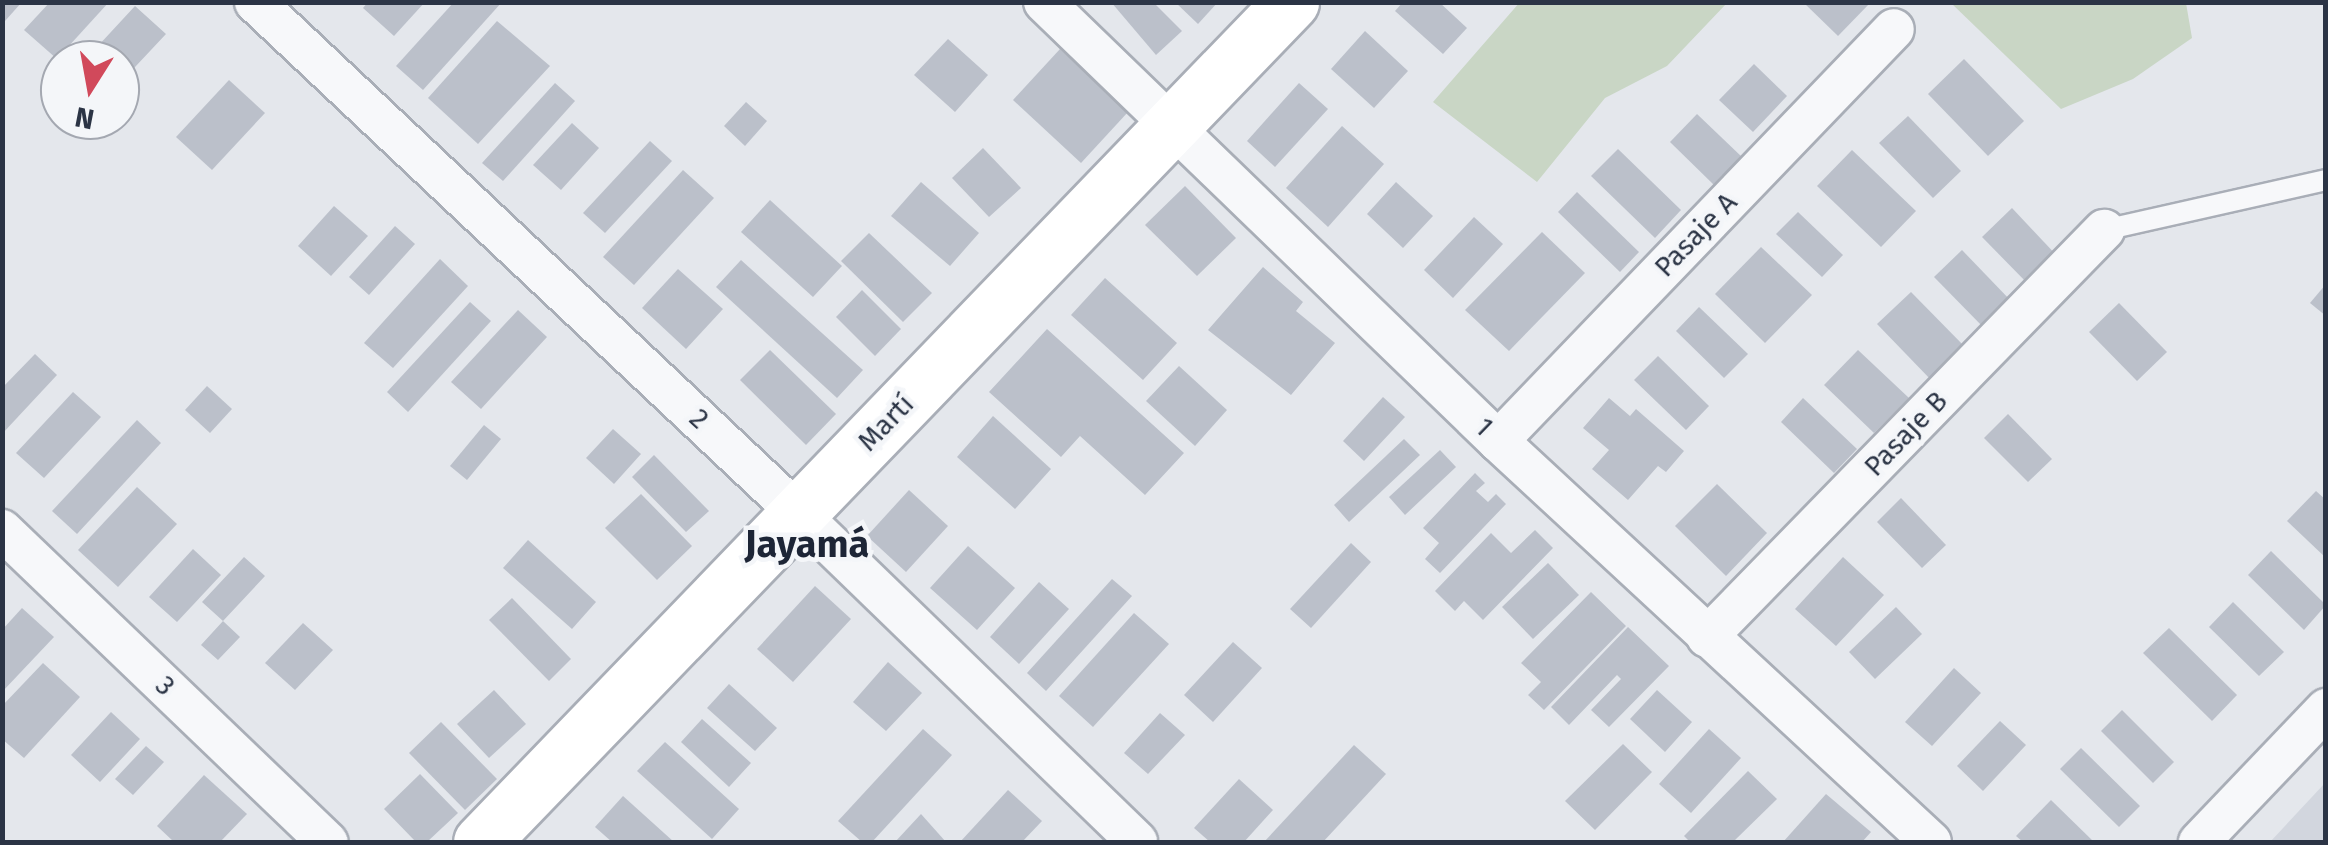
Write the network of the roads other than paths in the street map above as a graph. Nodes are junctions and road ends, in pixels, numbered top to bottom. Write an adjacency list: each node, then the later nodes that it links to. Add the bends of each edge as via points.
1 (255, 2): 9 (street, 2)
2 (1044, 2): 5 (street, 1)
3 (1291, 2): 5 (street, Martí)
4 (1894, 28): 8 (street, Pasaje A)
5 (1176, 125): 8 (street, 1); 9 (street, Martí)
6 (2326, 180): 7 (lane)
7 (2104, 230): 11 (street, Pasaje B)
8 (1498, 440): 11 (street, 1)
9 (798, 513): 14 (street, Martí); 15 (street, 2)
10 (2, 530): 13 (street, 3)
11 (1707, 638): 16 (street, 1)
12 (2326, 708): 17 (street)
13 (327, 842)
14 (481, 842)
15 (1137, 842)
16 (1931, 842)
17 (2200, 842)

